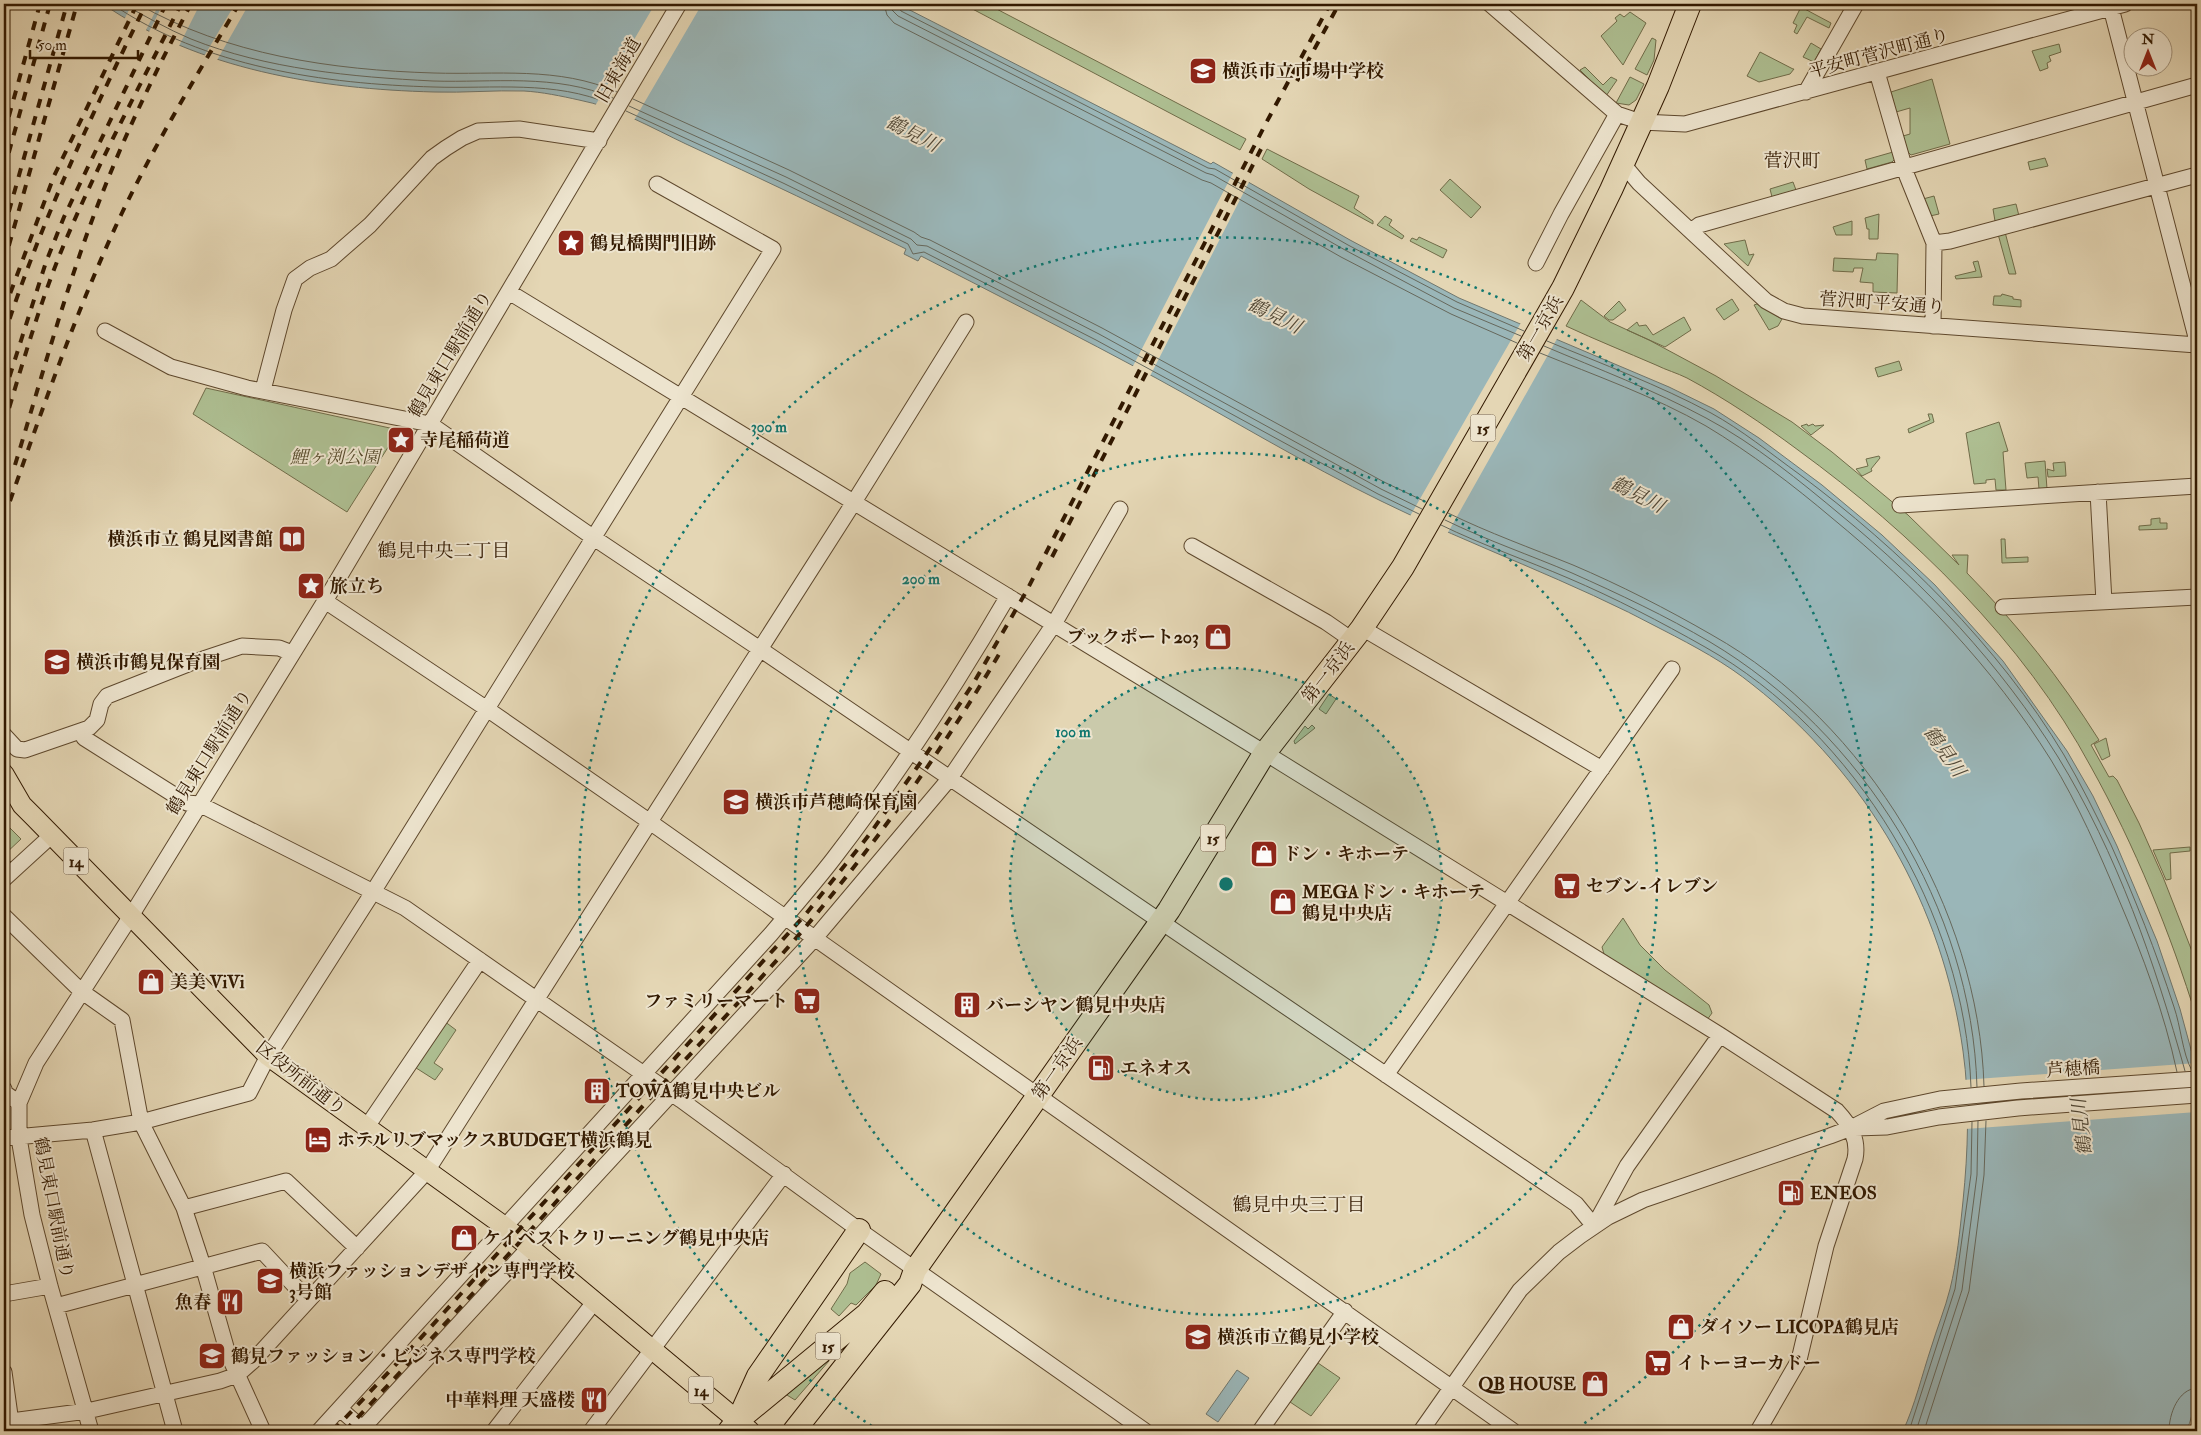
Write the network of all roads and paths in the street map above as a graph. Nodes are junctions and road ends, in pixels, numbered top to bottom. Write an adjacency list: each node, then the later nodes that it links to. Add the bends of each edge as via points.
1 (679, 4): 14 (street, 旧東海道)
2 (1490, 4): 12 (street)
3 (1690, 4): 7 (highway, 第一京浜 / 15)
4 (1699, 4): 7 (highway, 第一京浜 / 15)
5 (1856, 4): 10 (street)
6 (2115, 5): 8 (street, 平安町菅沢町通り); 11 (street)
7 (1679, 38): 13 (highway, 第一京浜 / 15)
8 (1877, 72): 10 (street, 平安町菅沢町通り); 16 (street)
9 (2197, 85): 11 (street)
10 (1806, 92): 13 (street, 平安町菅沢町通り, via 1685,124)
11 (2136, 102): 16 (street); 19 (street)
12 (1616, 114): 13 (street, 平安町菅沢町通り); 22 (street)
13 (1641, 122): 15 (highway, 第一京浜 / 15)
14 (602, 136): 23 (street, 鶴見東口駅前通り); 29 (street, via 519,129 478,131 432,158 370,225 331,259 295,279)
15 (1623, 164): 20 (street, 菅沢町平安通り, via 1639,184); 45 (highway, 第一京浜 / 15, via 1563,288 1403,567)
16 (1904, 166): 20 (street, via 1699,225); 21 (street)
17 (2197, 175): 19 (street)
18 (657, 184): 30 (street, via 773,249)
19 (2157, 187): 21 (street, via 1950,241); 27 (street)
20 (1691, 231): 25 (street, 菅沢町平安通り, via 1766,301 1784,311 1803,316)
21 (1934, 242): 25 (street)
22 (1536, 263)
23 (509, 292): 30 (street); 31 (street, 鶴見東口駅前通り)
24 (966, 322): 34 (street)
25 (1932, 326): 28 (street, 菅沢町平安通り)
26 (105, 331): 29 (street, via 171,367)
27 (2197, 341)
28 (2197, 345)
29 (263, 390): 31 (street)
30 (681, 395): 34 (street); 37 (street)
31 (430, 424): 37 (street); 41 (street, 鶴見東口駅前通り)
32 (2197, 486): 33 (street)
33 (2098, 492): 35 (street); 42 (street)
34 (854, 502): 39 (street); 46 (street)
35 (1900, 505)
36 (1120, 509): 44 (street)
37 (594, 538): 46 (street); 49 (street)
38 (1192, 546): 45 (street, via 1326,622)
39 (1008, 596): 44 (street); 52 (street)
40 (2197, 597): 42 (street)
41 (325, 600): 47 (street, 鶴見東口駅前通り); 49 (street)
42 (2104, 602): 43 (street)
43 (2003, 607)
44 (1054, 624): 53 (street); 56 (street)
45 (1357, 634): 53 (highway, 第一京浜 / 15); 54 (street)
46 (760, 649): 52 (street); 60 (street)
47 (292, 653): 50 (street, via 279,648 242,646 154,676 106,697 93,725); 58 (street, 鶴見東口駅前通り)
48 (1672, 669): 54 (street)
49 (486, 709): 60 (street); 63 (street)
50 (82, 731): 51 (street, via 25,750 18,749); 58 (street, via 84,738 187,803)
51 (4, 735)
52 (911, 752): 56 (street); 67 (street, via 834,858)
53 (1264, 754): 64 (street); 68 (highway, 第一京浜 / 15)
54 (1602, 769): 64 (street)
55 (4, 774): 59 (main road, 区役所前通り / 14)
56 (950, 778): 68 (street); 69 (street)
57 (4, 794): 59 (main road, 区役所前通り / 14)
58 (199, 804): 63 (street); 66 (street, 鶴見東口駅前通り)
59 (22, 805): 61 (main road, 区役所前通り / 14)
60 (650, 822): 67 (street); 72 (street)
61 (52, 836): 62 (street); 66 (main road, 区役所前通り / 14)
62 (4, 879)
63 (372, 892): 70 (street, via 405,908); 74 (street)
64 (1507, 904): 73 (street); 76 (street)
65 (4, 916): 71 (street)
66 (131, 916): 71 (street, 鶴見東口駅前通り); 74 (main road, 区役所前通り / 14)
67 (784, 917): 69 (street); 75 (street)
68 (1161, 920): 76 (street); 80 (highway, 第一京浜 / 15)
69 (815, 938): 79 (street); 80 (street)
70 (480, 960): 72 (street); 84 (street)
71 (81, 991): 82 (street, 鶴見東口駅前通り, via 36,1063); 83 (street, via 122,1020)
72 (538, 999): 75 (street); 89 (street)
73 (1720, 1035): 85 (street, via 1827,1103); 93 (street, via 1627,1166)
74 (268, 1056): 83 (street, via 249,1093); 84 (main road, 区役所前通り / 14)
75 (643, 1074): 79 (street); 92 (street)
76 (1386, 1074): 93 (street, via 1576,1204)
77 (2197, 1080): 85 (street, 芦穂橋, via 1951,1098 1884,1111)
78 (4, 1089): 82 (street)
79 (671, 1094): 90 (street); 96 (street)
80 (1038, 1096): 98 (highway, 第一京浜 / 15); 105 (street)
81 (2197, 1096): 85 (street, 芦穂橋, via 2018,1108 1952,1115 1887,1127)
82 (19, 1104): 88 (street, 鶴見東口駅前通り)
83 (141, 1122): 86 (street); 91 (street)
84 (366, 1128): 89 (main road, 区役所前通り / 14)
85 (1851, 1128): 93 (street, via 1652,1196); 127 (street, via 1856,1145 1855,1159 1826,1246 1799,1360)
86 (92, 1130): 88 (street); 99 (street)
87 (4, 1138): 88 (street)
88 (19, 1138): 100 (street, 鶴見東口駅前通り, via 32,1215)
89 (427, 1171): 92 (main road, 区役所前通り / 14); 95 (street)
90 (784, 1174): 94 (street); 106 (street)
91 (184, 1208): 95 (street, via 286,1181); 97 (street)
92 (504, 1226): 96 (main road, 区役所前通り / 14); 111 (street)
93 (1594, 1226): 109 (street, via 1559,1252 1520,1290)
94 (859, 1230): 98 (street); 114 (highway, 15, via 758,1376)
95 (357, 1248): 102 (street)
96 (530, 1248): 103 (main road, 区役所前通り / 14); 115 (street)
97 (203, 1266): 99 (street); 102 (street, via 262,1251); 108 (street)
98 (915, 1270): 114 (highway, 第一京浜 / 15, via 898,1276 867,1314); 116 (street); 123 (highway, 第一京浜 / 15, via 910,1284)
99 (135, 1285): 104 (street); 110 (street)
100 (50, 1286): 101 (street); 104 (street, 鶴見東口駅前通り)
101 (4, 1294)
102 (308, 1300): 108 (street)
103 (595, 1301): 106 (main road, 区役所前通り / 14); 121 (street)
104 (56, 1306): 112 (street, 鶴見東口駅前通り)
105 (1344, 1311): 109 (street); 124 (street)
106 (653, 1349): 114 (main road, 区役所前通り / 14); 122 (street)
107 (4, 1372): 113 (street)
108 (237, 1375): 110 (street); 119 (street)
109 (1452, 1388): 125 (street); 126 (street)
110 (165, 1393): 112 (street); 118 (street)
111 (340, 1409): 115 (street); 120 (street)
112 (87, 1411): 113 (street); 117 (street, 鶴見東口駅前通り)
113 (9, 1425)
114 (739, 1428)
115 (362, 1430)
116 (1140, 1430)
117 (91, 1431)
118 (175, 1431)
119 (263, 1431)
120 (319, 1431)
121 (494, 1431)
122 (591, 1431)
123 (794, 1431)
124 (1260, 1431)
125 (1421, 1431)
126 (1513, 1431)
127 (1758, 1431)

